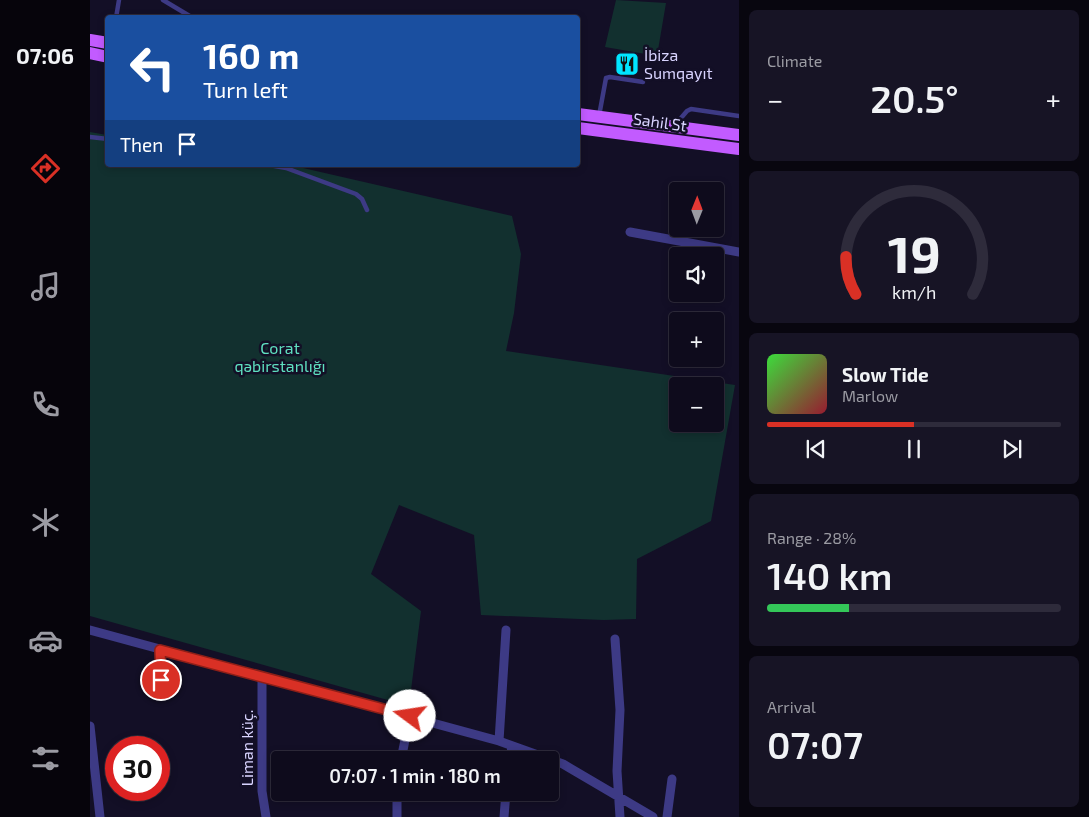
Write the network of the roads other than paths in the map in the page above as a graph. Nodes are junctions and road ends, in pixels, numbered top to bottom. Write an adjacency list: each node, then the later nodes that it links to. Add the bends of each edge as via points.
1 (119, 0): 3 (lane)
2 (163, 0): 4 (lane)
3 (116, 15)
4 (188, 15)
5 (90, 40): 6 (main road)
6 (105, 42)
7 (90, 53): 8 (main road)
8 (105, 56)
9 (643, 82): 12 (lane, via 606,78)
10 (580, 114): 12 (main road, Sahil St)
11 (739, 116): 13 (lane, via 692,109)
12 (599, 117): 13 (main road, Sahil St)
13 (673, 127): 15 (main road, Sahil St)
14 (580, 128): 18 (main road, Sahil St)
15 (739, 135)
16 (90, 137): 17 (lane)
17 (105, 138)
18 (739, 149)
19 (280, 167): 20 (lane, via 356,194)
20 (367, 210)
21 (630, 232): 22 (street)
22 (739, 252)
23 (91, 630): 26 (street); 27 (street)
24 (506, 630): 32 (street)
25 (615, 639): 37 (street, via 620,710)
26 (90, 640)
27 (160, 650): 28 (street); 29 (street)
28 (262, 678): 30 (street); 41 (street, Liman küç., via 262,791)
29 (161, 680)
30 (410, 716): 32 (street); 34 (street)
31 (90, 726): 40 (street)
32 (499, 741): 33 (street)
33 (512, 746): 35 (street); 37 (street, via 563,764)
34 (403, 751)
35 (511, 751)
36 (672, 779): 46 (street)
37 (617, 796): 44 (street); 45 (street)
38 (397, 801): 42 (street)
39 (505, 801): 43 (street)
40 (100, 817)
41 (266, 817)
42 (397, 817)
43 (504, 817)
44 (620, 817)
45 (653, 817)
46 (667, 817)

